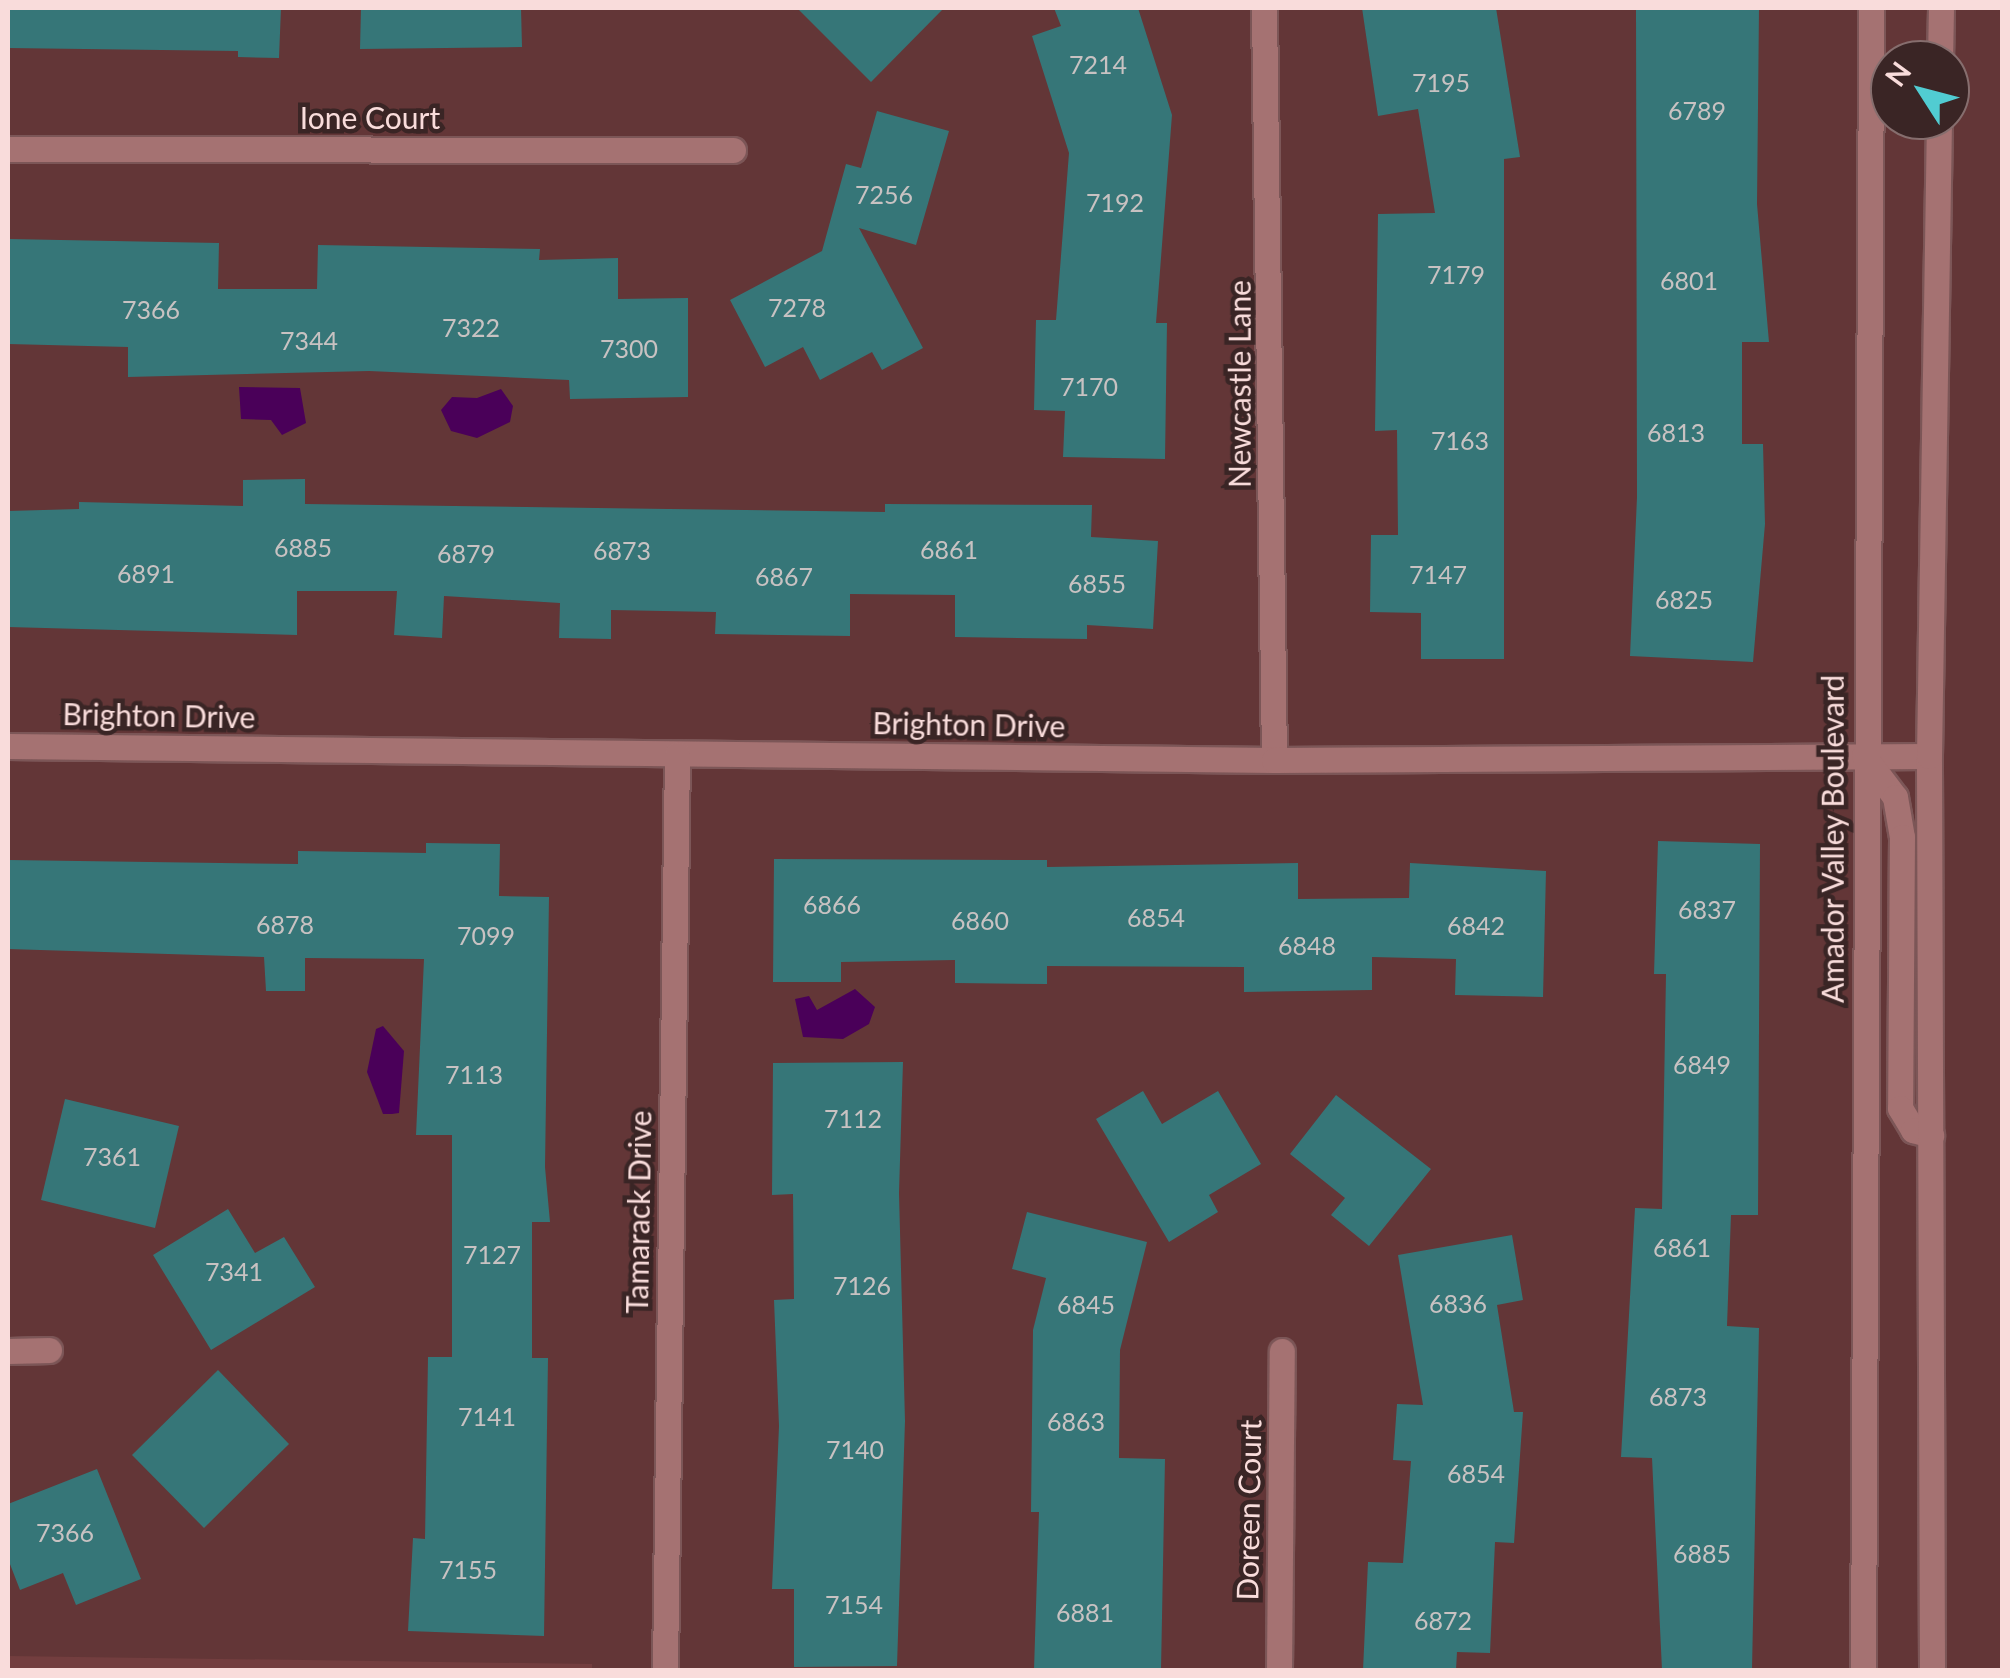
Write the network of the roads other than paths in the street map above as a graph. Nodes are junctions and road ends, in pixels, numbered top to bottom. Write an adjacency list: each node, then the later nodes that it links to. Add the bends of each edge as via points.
1 (1264, 8): 12 (street, Newcastle Lane)
2 (1871, 8): 10 (street, Amador Valley Boulevard)
3 (1941, 8): 4 (street)
4 (1940, 40)
5 (1940, 140): 11 (street)
6 (8, 148): 7 (street, Ione Court)
7 (732, 150)
8 (8, 746): 9 (street, Brighton Drive)
9 (677, 754): 12 (street, Brighton Drive); 17 (street, Tamarack Drive)
10 (1864, 756): 11 (street, Brighton Drive); 12 (street, Brighton Drive); 13 (street, via 1896,797 1902,836 1900,1108 1913,1130); 19 (street, Amador Valley Boulevard)
11 (1929, 756): 13 (street)
12 (1274, 760)
13 (1931, 1136): 20 (street)
14 (8, 1350): 15 (street)
15 (50, 1350)
16 (1282, 1351): 18 (street, Doreen Court)
17 (664, 1670)
18 (1280, 1670)
19 (1863, 1670)
20 (1932, 1670)

